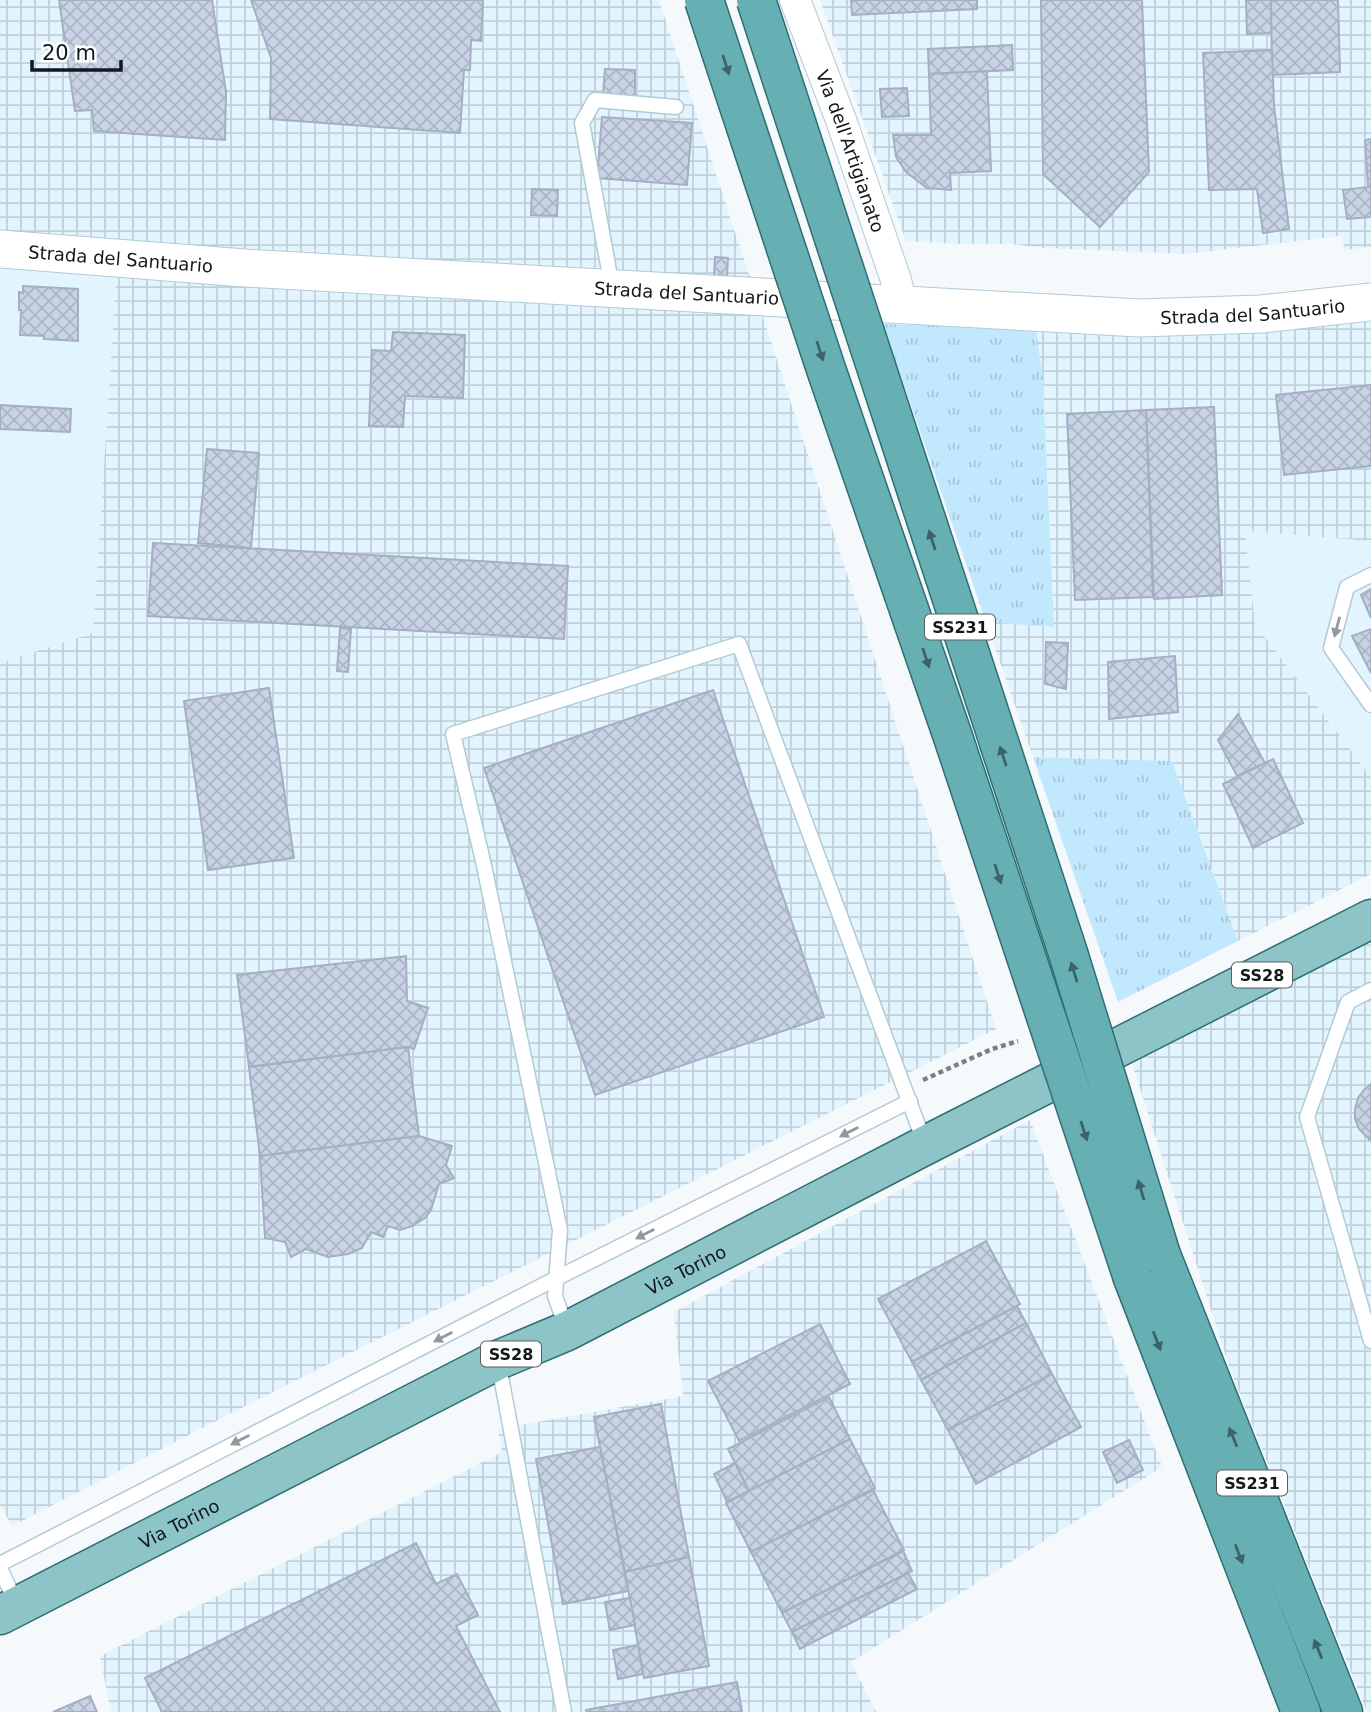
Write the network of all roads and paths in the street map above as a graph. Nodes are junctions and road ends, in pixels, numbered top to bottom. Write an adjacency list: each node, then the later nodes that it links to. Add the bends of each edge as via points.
1 (704, 0): 15 (highway, SS231, one-way to 15, bridge, via 953,737)
2 (755, 0): 15 (highway, SS231, one-way to 2, bridge, via 1068,953)
3 (795, 0): 8 (street, Via dell'Artigianato)
4 (676, 107): 6 (lane, via 595,100 582,123)
5 (0, 249): 6 (street, Strada del Santuario)
6 (612, 289): 8 (street, Strada del Santuario)
7 (1371, 302): 8 (street, Strada del Santuario, via 1261,314 1139,318)
8 (902, 305)
9 (1371, 575): 10 (lane, one-way to 10, via 1347,587 1331,648)
10 (1371, 705)
11 (1371, 919): 14 (main road, Via Torino / SS28)
12 (1371, 990): 18 (lane, via 1348,1002 1307,1118)
13 (910, 1101): 14 (lane); 16 (lane, one-way to 16); 16 (lane, via 739,644 453,734 561,1230)
14 (926, 1145): 17 (main road, Via Torino / SS28)
15 (1147, 1266): 23 (highway, SS231, one-way to 23); 24 (highway, SS231, one-way to 15)
16 (557, 1278): 17 (lane, via 555,1296); 20 (lane, one-way to 20)
17 (567, 1331): 19 (main road, Via Torino / SS28)
18 (1371, 1341)
19 (498, 1360): 21 (main road, Via Torino / SS28); 22 (lane)
20 (0, 1566): 21 (lane)
21 (9, 1611)
22 (564, 1712)
23 (1301, 1712)
24 (1343, 1712)

